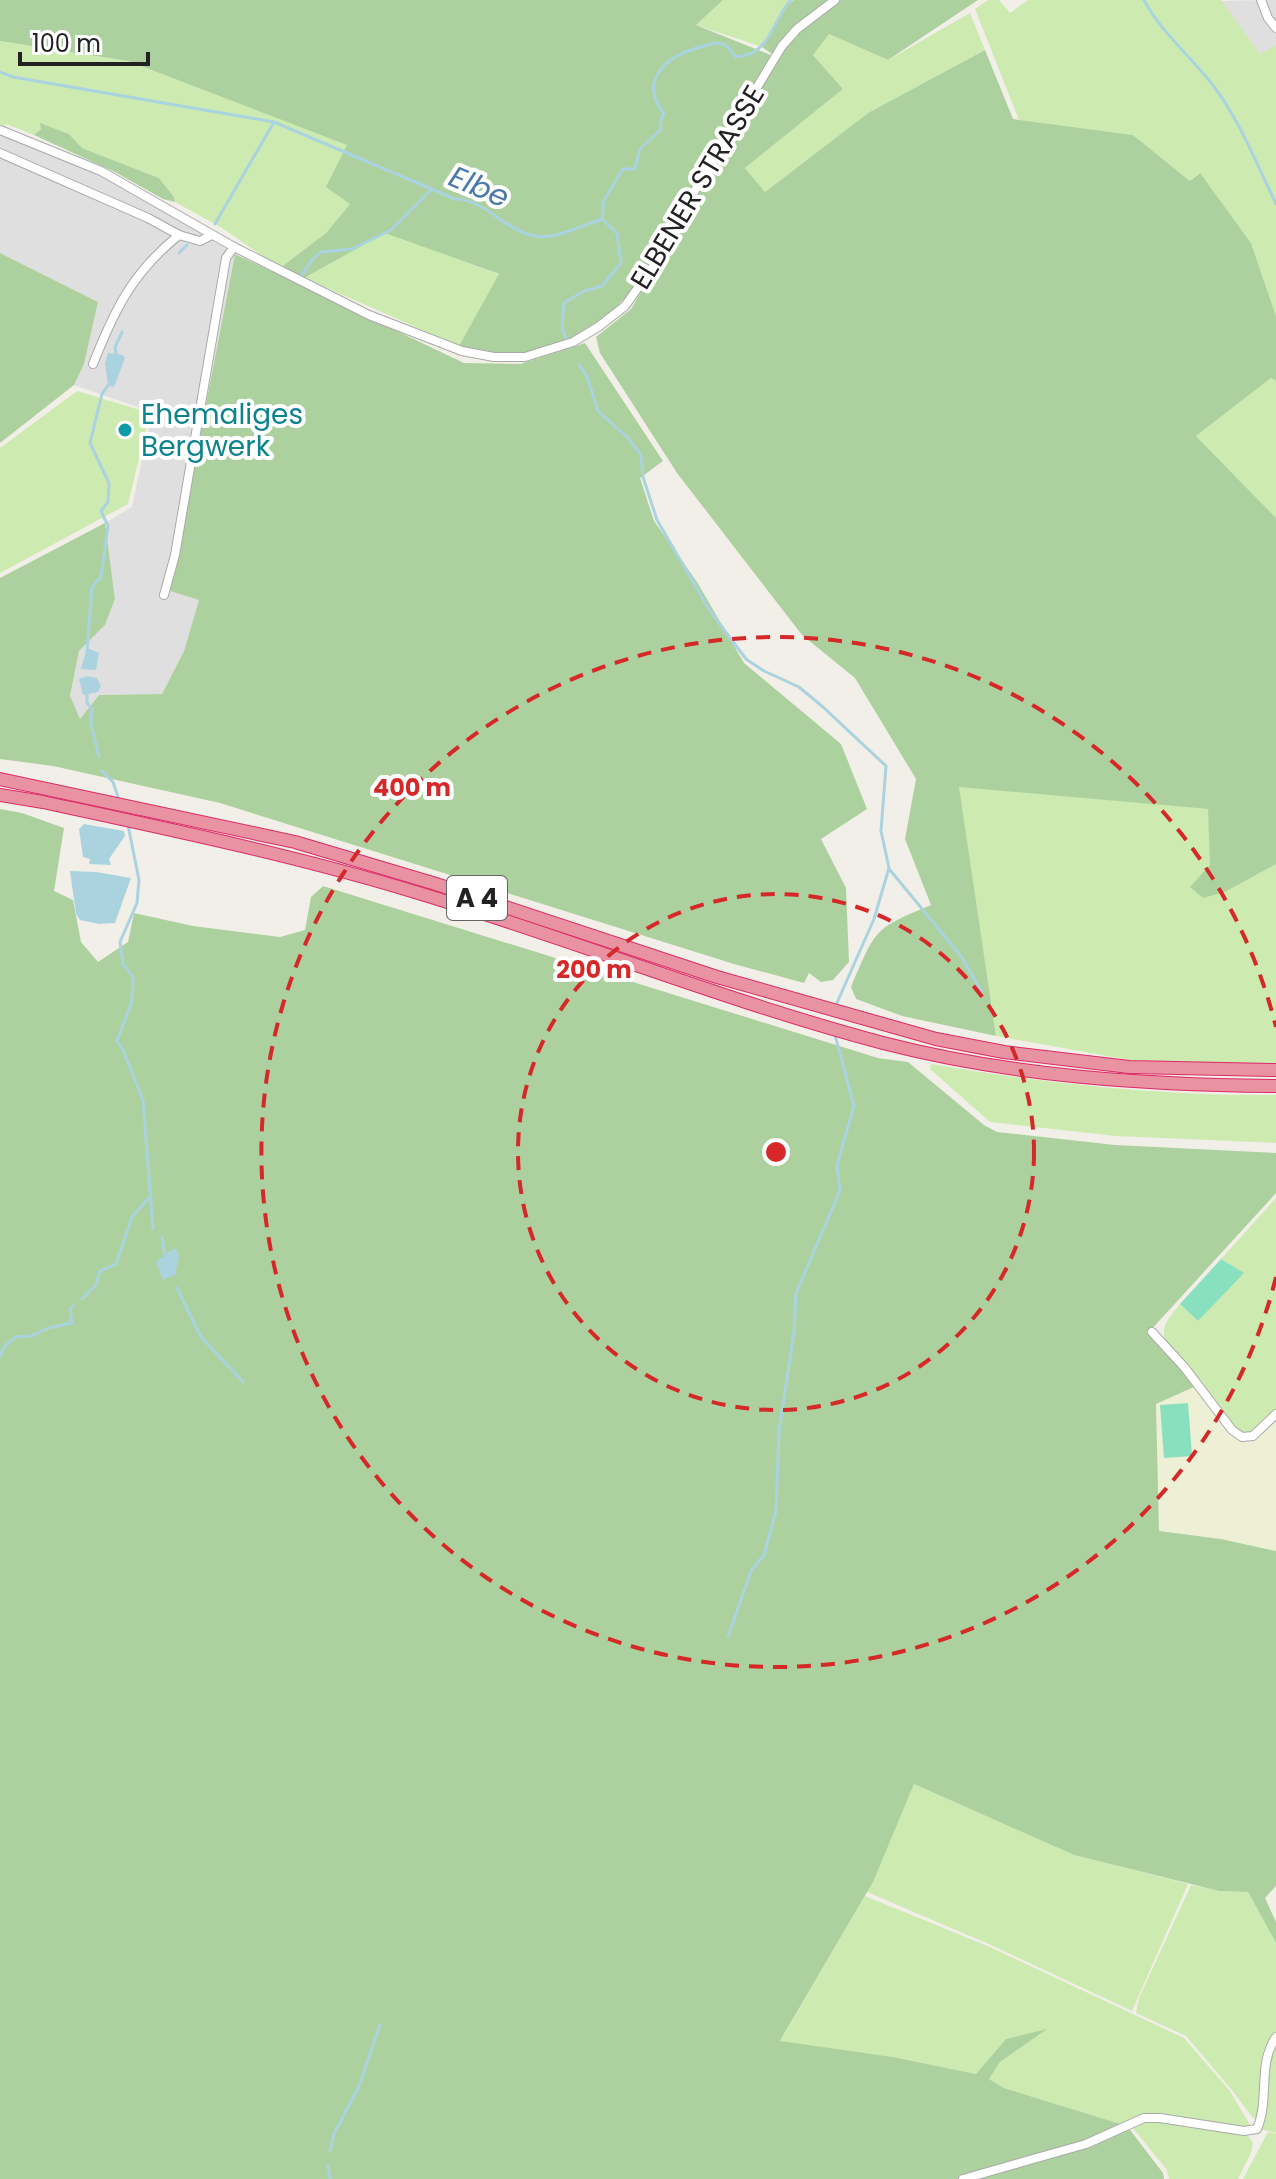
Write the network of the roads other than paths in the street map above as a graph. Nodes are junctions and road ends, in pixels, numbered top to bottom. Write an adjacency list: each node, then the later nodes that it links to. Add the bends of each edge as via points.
1 (835, 0): 8 (street, ELBENER STRASSE, via 782,46 643,284 611,319 573,342 525,357 462,351 369,315)
2 (1261, 0): 3 (street)
3 (1276, 28)
4 (0, 130): 7 (street, ELBENER STRASSE, via 101,171)
5 (0, 153): 6 (street)
6 (179, 235): 7 (street, via 200,241); 9 (street, via 139,271)
7 (212, 235): 8 (street, ELBENER STRASSE)
8 (234, 247): 10 (street, via 226,258)
9 (93, 364)
10 (164, 595)
11 (0, 779): 13 (highway, A 4, via 295,842 891,1028 1072,1062)
12 (0, 795): 14 (highway, A 4, via 233,843 416,892 886,1044 1126,1082)
13 (1276, 1070)
14 (1276, 1086)
15 (1152, 1332): 16 (street, via 1242,1437 1253,1436)
16 (1276, 1414)
17 (1276, 2037): 18 (street, via 1265,2060 1257,2129 1144,2118 1086,2144)
18 (963, 2179)

